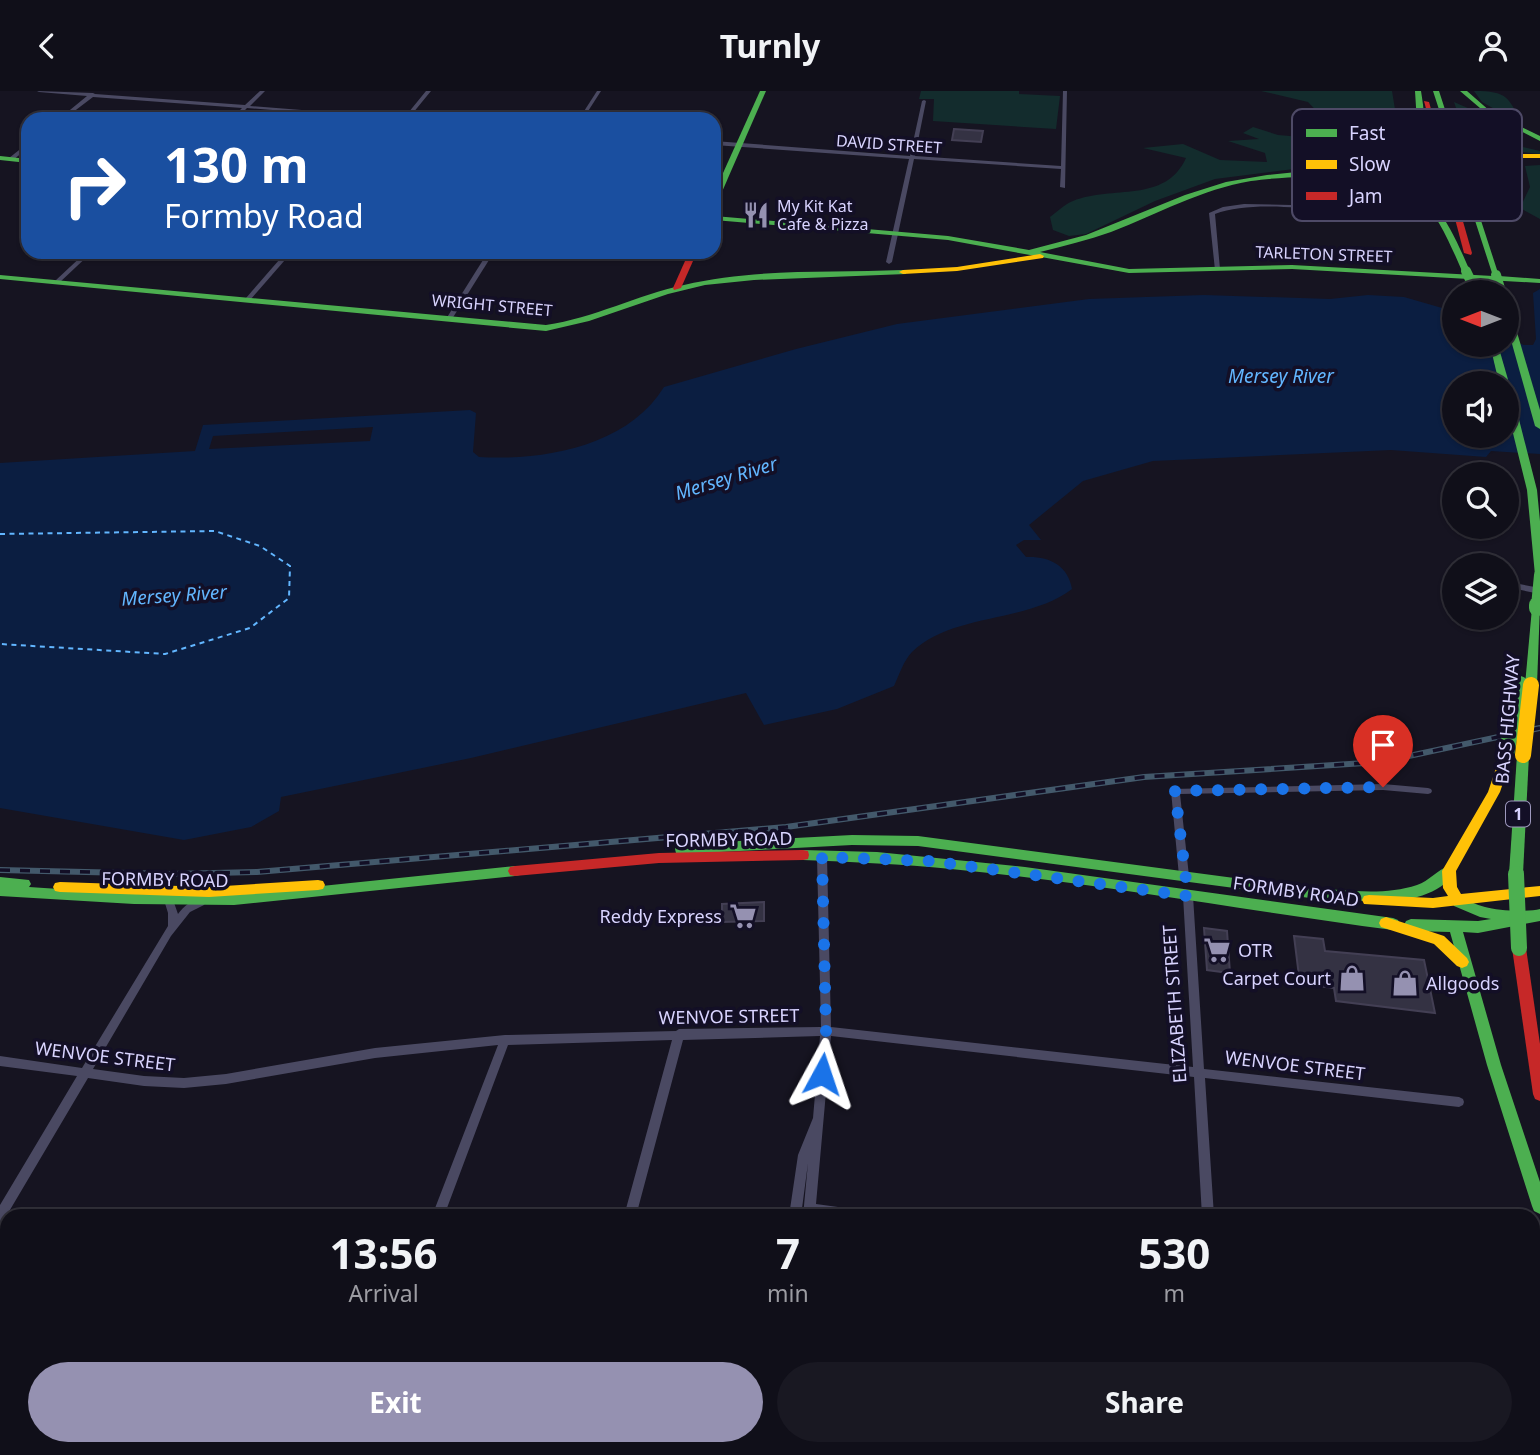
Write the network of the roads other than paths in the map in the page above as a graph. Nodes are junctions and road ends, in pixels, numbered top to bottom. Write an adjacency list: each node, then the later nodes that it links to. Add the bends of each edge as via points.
1 (38, 91): 12 (street)
2 (97, 91): 12 (street)
3 (263, 91): 14 (street)
4 (429, 91): 22 (street)
5 (599, 91): 23 (street)
6 (763, 91): 27 (main road)
7 (1065, 91): 33 (street)
8 (1418, 91): 15 (main road)
9 (1424, 91): 16 (main road)
10 (1436, 91): 17 (main road)
11 (1463, 91): 18 (main road)
12 (91, 95): 14 (street); 19 (street)
13 (924, 101): 31 (street)
14 (246, 107): 20 (street); 21 (street)
15 (1420, 109)
16 (1429, 109)
17 (1442, 109)
18 (1484, 109)
19 (70, 112)
20 (241, 112)
21 (312, 112)
22 (410, 112)
23 (586, 112)
24 (1522, 130): 25 (main road)
25 (1540, 139)
26 (721, 144): 27 (street, DAVID STREET)
27 (740, 146): 31 (street, DAVID STREET); 35 (main road)
28 (21, 150): 32 (street)
29 (1540, 156): 30 (main road)
30 (1522, 157)
31 (912, 158): 33 (street, DAVID STREET); 46 (street)
32 (4, 161)
33 (1062, 168): 37 (street)
34 (1292, 175): 38 (main road, via 1202,190)
35 (721, 178)
36 (1292, 179): 38 (main road, via 1229,187)
37 (1063, 187)
38 (1163, 207): 45 (main road)
39 (1292, 208): 58 (street, via 1253,205 1212,213)
40 (721, 219): 46 (main road, TARLETON STREET)
41 (1442, 221): 60 (main road)
42 (1457, 221): 60 (main road)
43 (1478, 221): 50 (main road)
44 (1482, 221): 50 (main road)
45 (1124, 225): 47 (main road); 51 (main road)
46 (895, 233): 48 (main road, TARLETON STREET); 56 (street)
47 (1107, 235): 51 (main road); 57 (main road, via 1094,253 1102,262)
48 (948, 238): 49 (main road, TARLETON STREET); 51 (main road, TARLETON STREET)
49 (983, 240): 51 (main road); 51 (main road, TARLETON STREET)
50 (1485, 242): 63 (main road)
51 (1043, 251): 57 (main road, TARLETON STREET); 59 (main road, TARLETON STREET, via 1116,270); 68 (main road, WRIGHT STREET, via 975,267 737,279)
52 (82, 259): 66 (street)
53 (283, 259): 69 (street)
54 (487, 259): 70 (street)
55 (690, 259): 68 (main road)
56 (889, 262)
57 (1115, 265): 59 (main road, TARLETON STREET)
58 (1217, 269): 59 (main road, TARLETON STREET); 64 (main road, TARLETON STREET, via 1308,267)
59 (1160, 271)
60 (1470, 271): 62 (main road, bridge)
61 (0, 277): 66 (main road, WRIGHT STREET)
62 (1480, 280)
63 (1485, 280)
64 (1442, 281)
65 (1539, 281): 67 (main road, TARLETON STREET)
66 (57, 282): 69 (main road, WRIGHT STREET)
67 (1519, 282)
68 (677, 288): 70 (main road, WRIGHT STREET, via 556,328)
69 (247, 299): 70 (main road, WRIGHT STREET)
70 (449, 319)
71 (1519, 353): 72 (main road)
72 (1540, 426)
73 (1519, 438): 74 (main road, BASS HIGHWAY / 1, via 1532,490)
74 (1540, 575): 77 (main road, BASS HIGHWAY / 1, bridge)
75 (1519, 587): 76 (street)
76 (1540, 591)
77 (1525, 684): 82 (main road, bridge, via 1491,799); 103 (main road, BASS HIGHWAY / 1, bridge, via 1516,874 1520,948)
78 (1429, 791): 83 (street, ELIZABETH STREET, via 1383,787 1175,791)
79 (833, 841): 81 (main road, via 872,846); 83 (main road, FORMBY ROAD, via 918,841); 84 (main road, FORMBY ROAD, via 670,850 262,889 154,891)
80 (822, 857): 81 (main road, FORMBY ROAD); 90 (main road, FORMBY ROAD, via 653,859); 97 (street)
81 (878, 858): 88 (main road, FORMBY ROAD)
82 (1449, 871): 86 (main road, via 1441,881 1412,892); 91 (main road, via 1450,888)
83 (1184, 876): 86 (main road, FORMBY ROAD); 88 (main road, ELIZABETH STREET)
84 (0, 882)
85 (0, 891): 89 (main road, FORMBY ROAD)
86 (1302, 892): 91 (main road, FORMBY ROAD, via 1391,902)
87 (1539, 892): 91 (main road, FORMBY ROAD)
88 (1188, 896): 93 (main road, FORMBY ROAD); 101 (street, ELIZABETH STREET)
89 (169, 901): 90 (main road, FORMBY ROAD); 95 (street, via 173,913)
90 (208, 901): 95 (street, via 187,909)
91 (1469, 902): 92 (main road, via 1493,915); 94 (main road)
92 (1540, 915): 94 (main road, FORMBY ROAD, via 1505,924)
93 (1386, 923): 94 (main road, FORMBY ROAD); 96 (main road, via 1445,944 1458,955)
94 (1455, 927): 96 (main road)
95 (168, 933): 102 (street)
96 (1468, 975): 106 (main road)
97 (826, 1031): 98 (street, WENVOE STREET); 101 (street, WENVOE STREET); 105 (street)
98 (679, 1034): 99 (street, WENVOE STREET); 109 (street)
99 (505, 1040): 102 (street, WENVOE STREET, via 375,1053 184,1083); 108 (street)
100 (0, 1061): 102 (street, WENVOE STREET)
101 (1198, 1072): 104 (street, WENVOE STREET); 112 (street, ELIZABETH STREET)
102 (86, 1074): 107 (street)
103 (1540, 1094)
104 (1459, 1102)
105 (817, 1118): 110 (street, via 804,1155); 111 (street)
106 (1540, 1206)
107 (4, 1209)
108 (442, 1209)
109 (631, 1209)
110 (796, 1209)
111 (809, 1209)
112 (1208, 1209)

